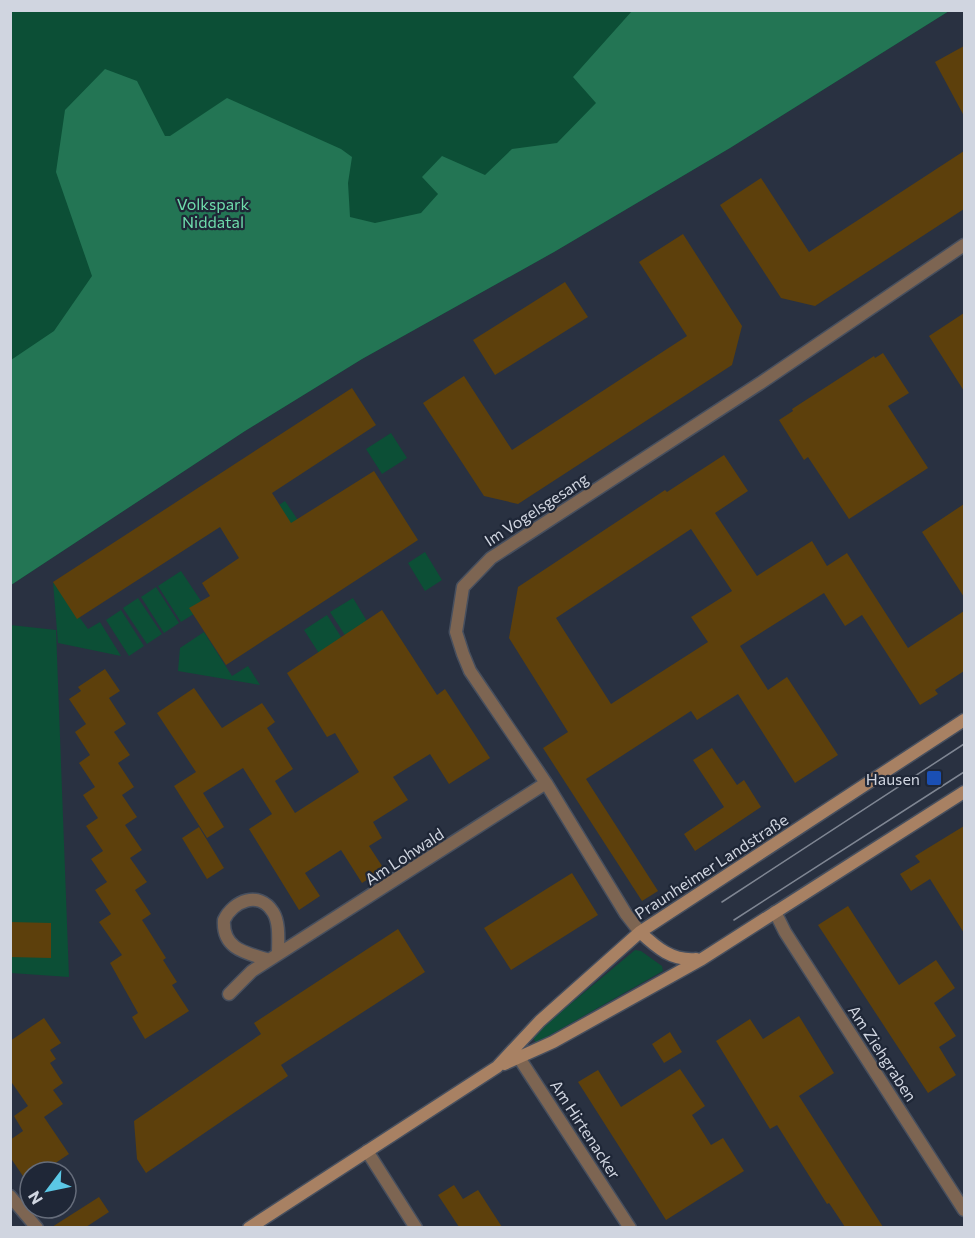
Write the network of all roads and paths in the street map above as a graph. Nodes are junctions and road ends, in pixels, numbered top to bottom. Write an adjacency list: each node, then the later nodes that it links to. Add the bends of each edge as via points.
1 (964, 245): 3 (street, Im Vogelsgesang, via 491,558 463,587 456,632 470,671)
2 (964, 720): 6 (main road, Praunheimer Landstraße)
3 (546, 783): 6 (street, Im Vogelsgesang); 7 (street, Am Lohwald)
4 (964, 792): 5 (main road, Praunheimer Landstraße)
5 (775, 912): 8 (main road, Praunheimer Landstraße); 13 (street, Am Ziehgraben)
6 (640, 932): 8 (main road, via 656,947 681,960); 10 (main road, Praunheimer Landstraße, via 540,1021)
7 (274, 957): 7 (street, via 277,923 273,912 258,901 235,904 224,920 226,938 239,951); 9 (street, Am Lohwald, via 252,971)
8 (702, 959): 10 (main road, Praunheimer Landstraße, via 553,1042)
9 (229, 994)
10 (516, 1053): 11 (main road, Praunheimer Landstraße); 17 (street, Am Hirtenacker)
11 (367, 1151): 15 (main road, Praunheimer Landstraße); 16 (street)
12 (10, 1196): 14 (street)
13 (964, 1210)
14 (37, 1227)
15 (249, 1227)
16 (416, 1227)
17 (630, 1227)

